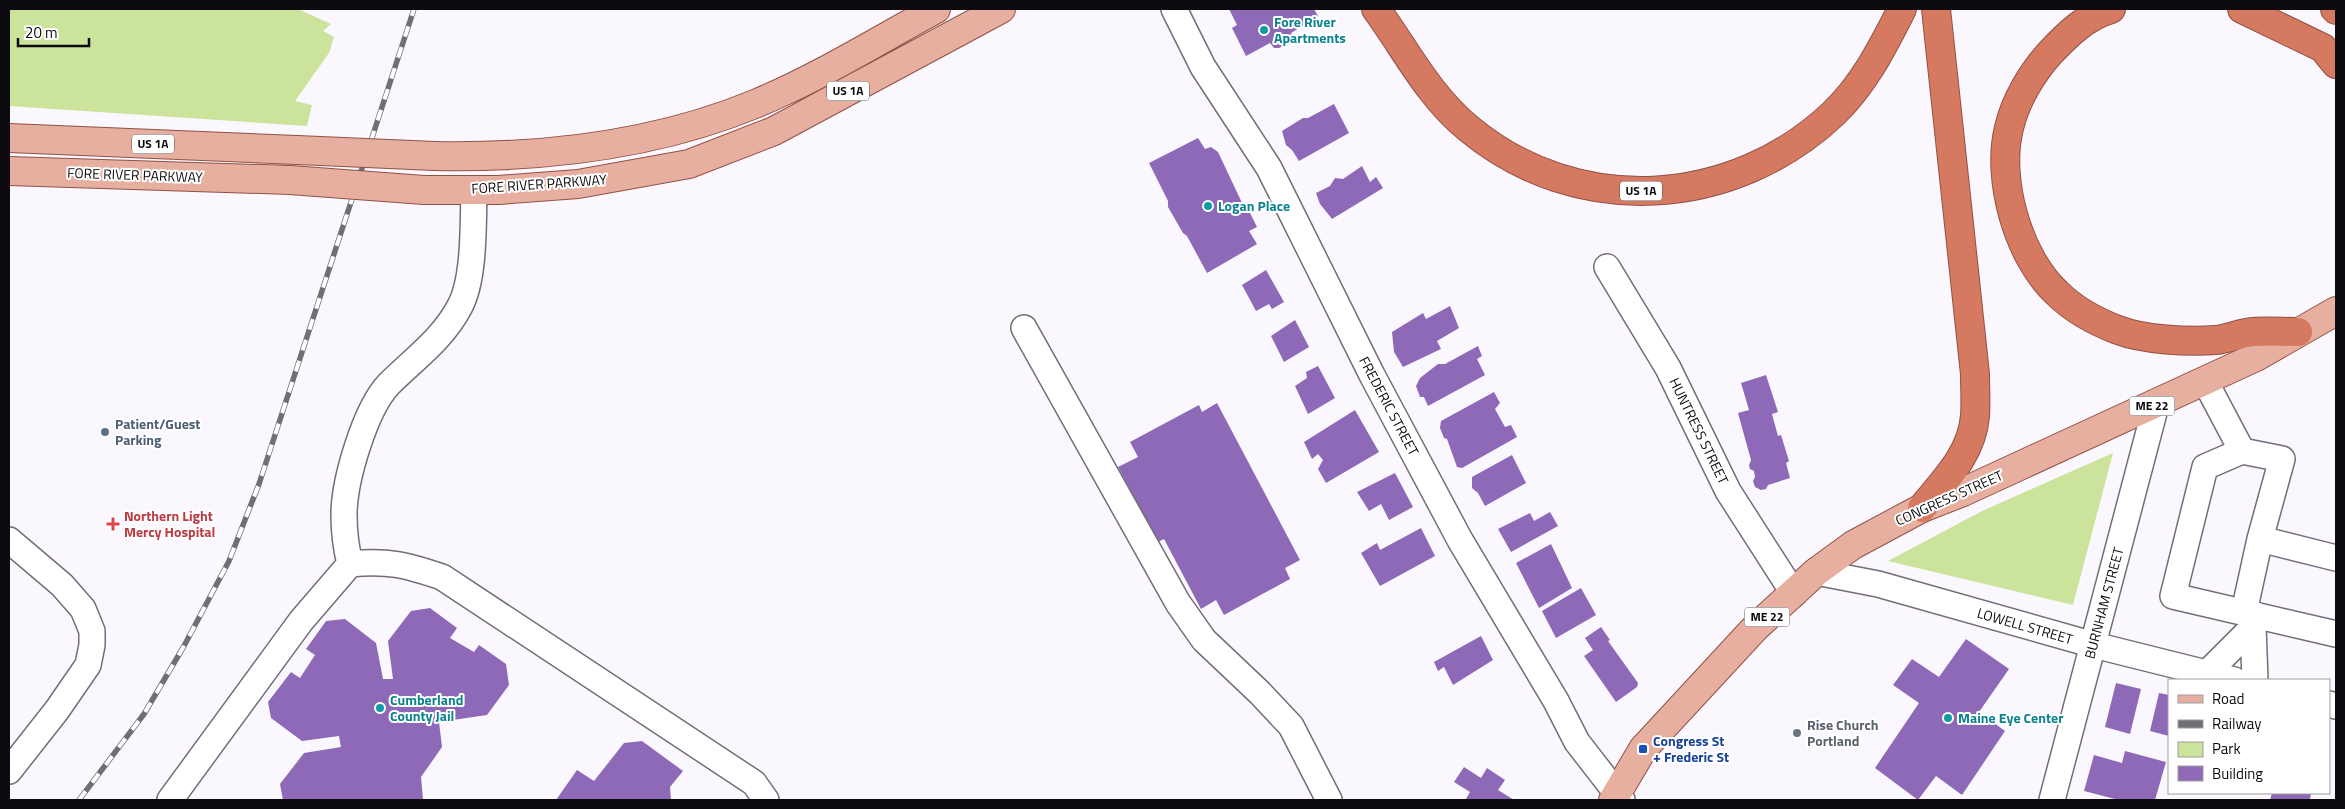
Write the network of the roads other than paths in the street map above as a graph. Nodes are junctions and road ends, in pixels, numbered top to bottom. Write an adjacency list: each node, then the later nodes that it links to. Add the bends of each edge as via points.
1 (936, 9): 11 (main road, US 1A, bridge, via 755,104 677,130 611,146 494,157)
2 (1001, 9): 13 (main road, FORE RIVER PARKWAY / US 1A, via 774,131 689,164 578,184)
3 (1174, 9): 35 (street, FREDERIC STREET, via 1203,67 1269,168 1372,375 1460,540 1577,742)
4 (1902, 9): 9 (highway, US 1A, via 1864,79 1834,112 1799,142 1734,177 1681,189 1653,191 1624,190 1568,180 1514,158 1490,144 1432,92)
5 (1936, 9): 21 (highway, via 1975,374 1975,417 1961,460)
6 (2111, 9): 17 (highway, via 2102,11 2068,33 2042,62 2020,97 2008,128 2005,162 2010,203 2034,265 2056,293 2086,315 2120,331 2150,337 2208,340 2252,332)
7 (2242, 9): 10 (highway)
8 (2288, 9): 10 (highway)
9 (1382, 14)
10 (2329, 56)
11 (9, 138)
12 (9, 171): 13 (main road, FORE RIVER PARKWAY / US 1A, bridge)
13 (474, 190): 25 (street, via 470,272 461,305 438,340 383,392 370,410 354,458 344,514)
14 (1607, 267): 27 (street, HUNTRESS STREET, via 1668,368 1728,491)
15 (2334, 315): 17 (main road, CONGRESS STREET / ME 22)
16 (1024, 328): 38 (street, via 1178,603 1204,640 1291,726)
17 (2298, 332): 18 (main road, CONGRESS STREET / ME 22)
18 (2206, 381): 19 (main road, CONGRESS STREET / ME 22); 20 (street)
19 (2156, 404): 21 (main road, CONGRESS STREET / ME 22); 30 (street, BURNHAM STREET)
20 (2242, 451): 22 (street, via 2282,459); 28 (street, via 2205,467 2173,596)
21 (1922, 508): 26 (main road, CONGRESS STREET / ME 22, via 1853,545)
22 (2260, 539): 24 (street); 28 (street)
23 (9, 540): 34 (street, via 62,585 83,609 92,631 88,665)
24 (2336, 558)
25 (350, 564): 36 (street, via 301,621); 37 (street, via 399,564 442,577 754,783)
26 (1816, 572): 27 (main road, CONGRESS STREET / ME 22); 30 (street, LOWELL STREET, via 1878,584)
27 (1794, 594): 35 (main road, CONGRESS STREET / ME 22, via 1754,628 1643,749)
28 (2251, 618): 29 (street); 31 (street); 33 (street)
29 (2336, 634)
30 (2094, 645): 31 (street, LOWELL STREET); 39 (street, BURNHAM STREET)
31 (2206, 674): 32 (street, LOWELL STREET)
32 (2229, 679)
33 (2255, 679)
34 (9, 771)
35 (1617, 798)
36 (170, 800)
37 (766, 800)
38 (1329, 800)
39 (2052, 800)

